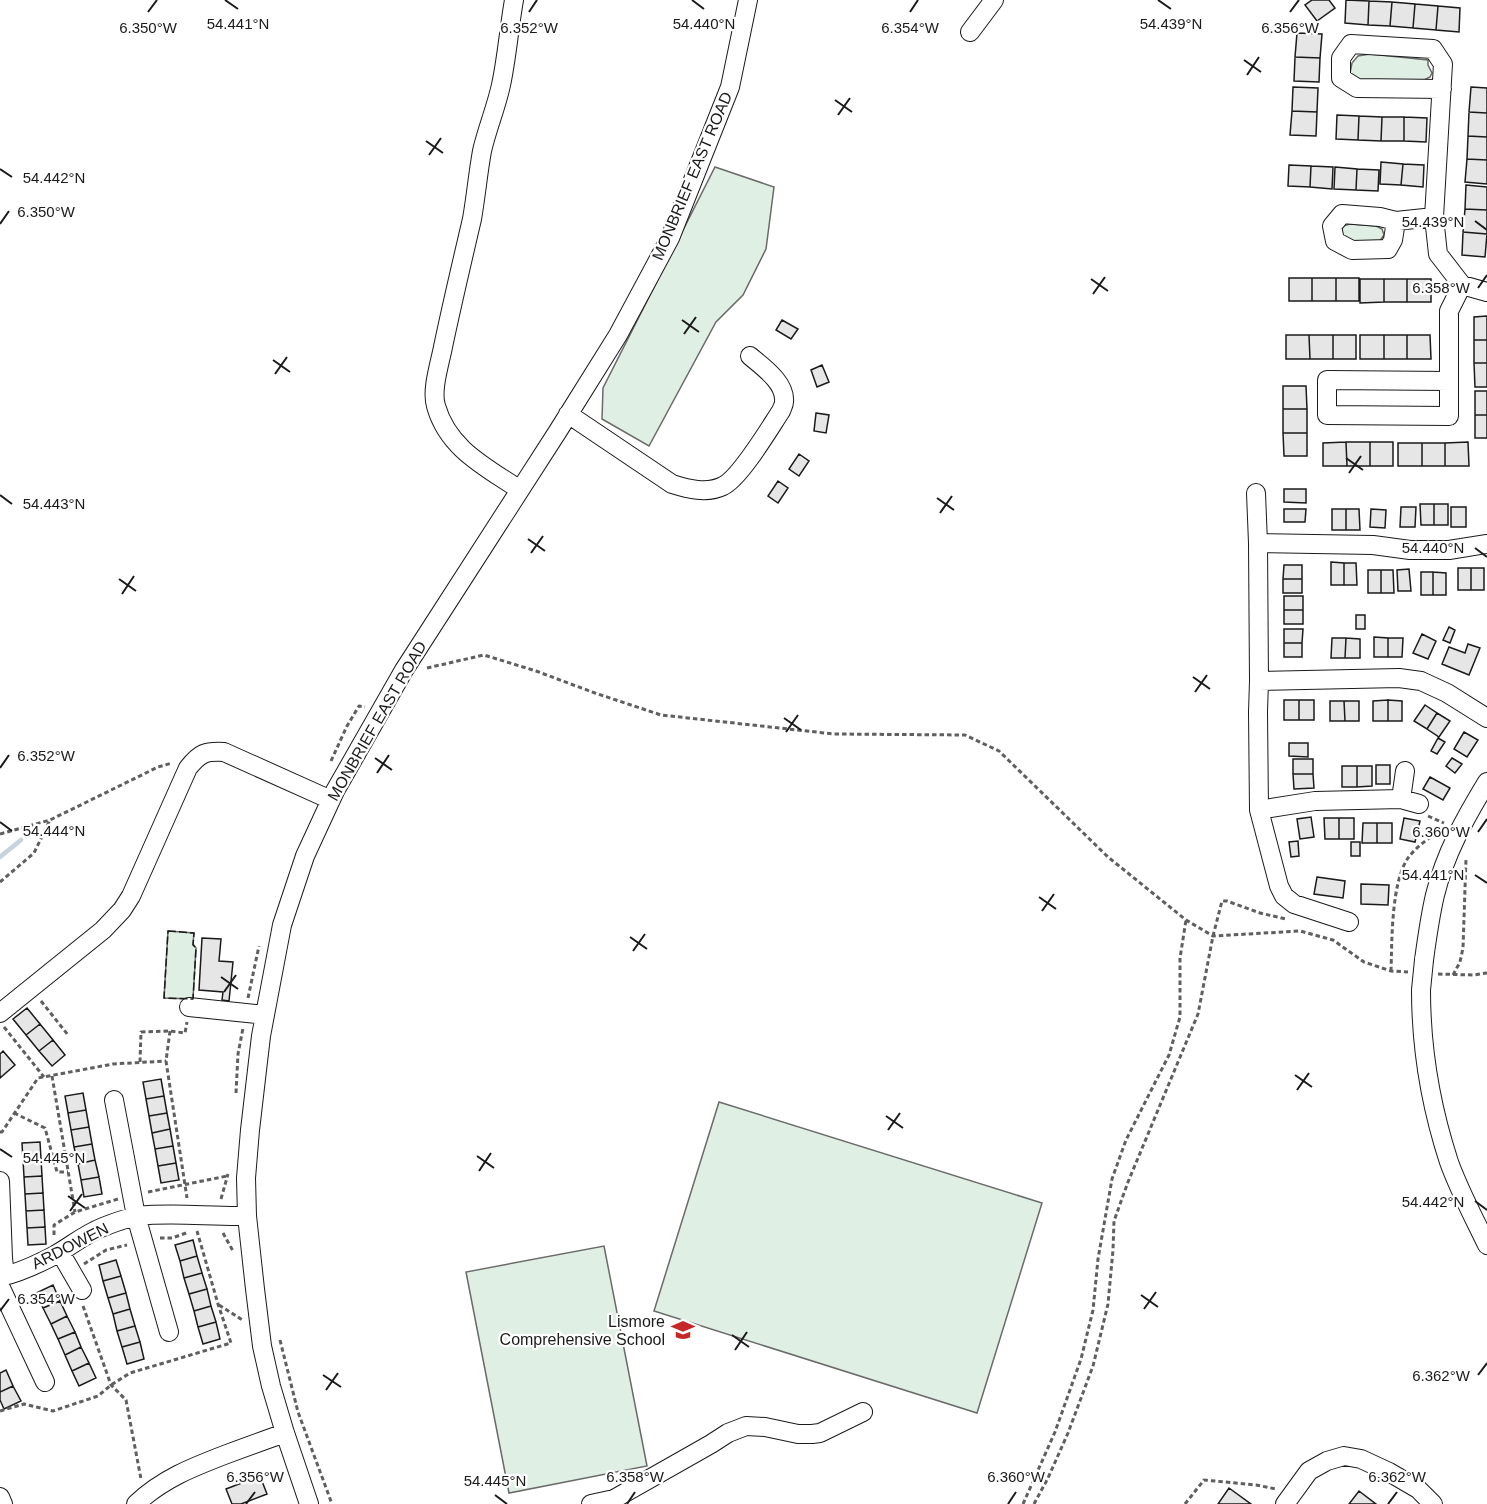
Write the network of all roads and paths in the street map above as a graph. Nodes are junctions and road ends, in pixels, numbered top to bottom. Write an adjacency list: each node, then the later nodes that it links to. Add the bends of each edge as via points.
1 (514, 0): 13 (street, via 502,83 482,149 435,402 442,422 465,453)
2 (748, 0): 12 (street, MONBRIEF EAST ROAD, via 730,87 670,238 618,335)
3 (994, 0): 4 (street)
4 (970, 32)
5 (1442, 89): 5 (street, via 1443,64 1433,49 1351,44 1341,58 1341,78 1357,88); 6 (street)
6 (1434, 217): 7 (street); 8 (street, via 1438,254)
7 (1396, 221)
8 (1462, 285): 9 (street); 11 (street, via 1449,311)
9 (1487, 292)
10 (750, 356): 12 (street, via 780,385 784,400 781,411 738,474 723,486 690,490 672,484)
11 (1449, 381): 11 (street, via 1449,416 1327,415 1327,380)
12 (568, 414): 13 (street, MONBRIEF EAST ROAD)
13 (520, 490): 17 (street, MONBRIEF EAST ROAD)
14 (1256, 493): 15 (street)
15 (1258, 543): 16 (street, via 1410,550 1449,550); 18 (street)
16 (1487, 544)
17 (404, 670): 24 (street, MONBRIEF EAST ROAD); 32 (path, via 484,655 661,715 834,734 965,735 999,752 1108,857)
18 (1259, 681): 19 (street, via 1421,681); 26 (street)
19 (1487, 718)
20 (197, 757): 24 (street, via 210,751 224,752); 27 (path, via 158,767); 42 (street, via 188,768 122,910 103,930)
21 (1405, 771): 23 (street)
22 (1487, 782): 38 (street, via 1460,828 1439,880)
23 (1401, 799): 25 (street); 26 (street, via 1315,801)
24 (331, 800): 45 (street, MONBRIEF EAST ROAD, via 305,856 282,925)
25 (1419, 804)
26 (1259, 810): 34 (street, via 1284,896 1294,904)
27 (50, 820): 29 (path); 31 (path, via 34,853)
28 (1444, 827): 39 (path, via 1409,856 1402,870 1394,905)
29 (0, 834)
30 (1466, 856): 41 (path, via 1463,948)
31 (0, 882)
32 (1186, 920): 36 (path); 87 (path, via 1180,958 1180,1017 1172,1046 1126,1140 1112,1179 1093,1310 1081,1359)
33 (1293, 921): 36 (path, via 1222,901)
34 (1349, 922)
35 (1327, 934): 37 (path)
36 (1213, 936): 37 (path, via 1300,931); 88 (path, via 1198,1014 1114,1221 1108,1304 1093,1366 1068,1433)
37 (1333, 940): 39 (path, via 1364,962)
38 (1422, 969): 39 (path); 41 (path); 66 (street, bridge, via 1421,1016 1430,1089 1450,1164)
39 (1391, 971)
40 (1487, 973): 41 (path)
41 (1453, 975)
42 (30, 987): 44 (street); 48 (path)
43 (189, 1007): 45 (street); 47 (path, via 185,1033)
44 (0, 1013)
45 (265, 1015): 60 (street, MONBRIEF EAST ROAD, via 250,1130)
46 (0, 1022): 52 (path)
47 (170, 1031): 49 (path); 50 (path, via 141,1032)
48 (68, 1035)
49 (166, 1061): 50 (path); 61 (path)
50 (140, 1062): 51 (path)
51 (52, 1076): 52 (path); 56 (path)
52 (44, 1077): 54 (path, via 38,1078)
53 (114, 1100): 59 (street)
54 (14, 1113): 55 (path); 56 (path, via 45,1128 57,1173)
55 (0, 1132)
56 (68, 1172): 58 (path)
57 (0, 1181): 69 (street)
58 (75, 1212)
59 (136, 1216): 61 (street, ARDOWEN); 65 (street); 67 (street, ARDOWEN, via 100,1228)
60 (248, 1216): 61 (street, ARDOWEN); 72 (street, MONBRIEF EAST ROAD)
61 (193, 1223): 62 (path); 65 (path, via 172,1238); 71 (path)
62 (206, 1232)
63 (214, 1233): 64 (path)
64 (223, 1233)
65 (143, 1240): 68 (path, via 106,1250); 73 (street)
66 (1487, 1245)
67 (60, 1252): 68 (street); 69 (street, ARDOWEN)
68 (72, 1272): 70 (street)
69 (2, 1280): 75 (street)
70 (82, 1290): 76 (path, via 80,1298)
71 (218, 1304): 72 (path, via 243,1322); 76 (path, via 231,1343 130,1373)
72 (259, 1320): 79 (street, MONBRIEF EAST ROAD, via 271,1386)
73 (169, 1332)
74 (279, 1338): 85 (path, via 298,1412)
75 (45, 1382)
76 (111, 1385): 77 (path, via 98,1396 53,1411 24,1404); 82 (path, via 126,1400)
77 (0, 1411)
78 (863, 1412): 86 (street, via 812,1434 746,1426 614,1499)
79 (285, 1433): 82 (street, via 195,1466); 84 (street, MONBRIEF EAST ROAD)
80 (0, 1497): 83 (street)
81 (1290, 1498): 89 (path, via 1256,1485 1204,1480); 90 (street, via 1309,1472 1344,1456 1389,1472 1418,1489)
82 (141, 1499)
83 (3, 1504)
84 (309, 1504)
85 (332, 1504)
86 (591, 1504)
87 (1023, 1504)
88 (1034, 1504)
89 (1185, 1504)
90 (1433, 1504)

